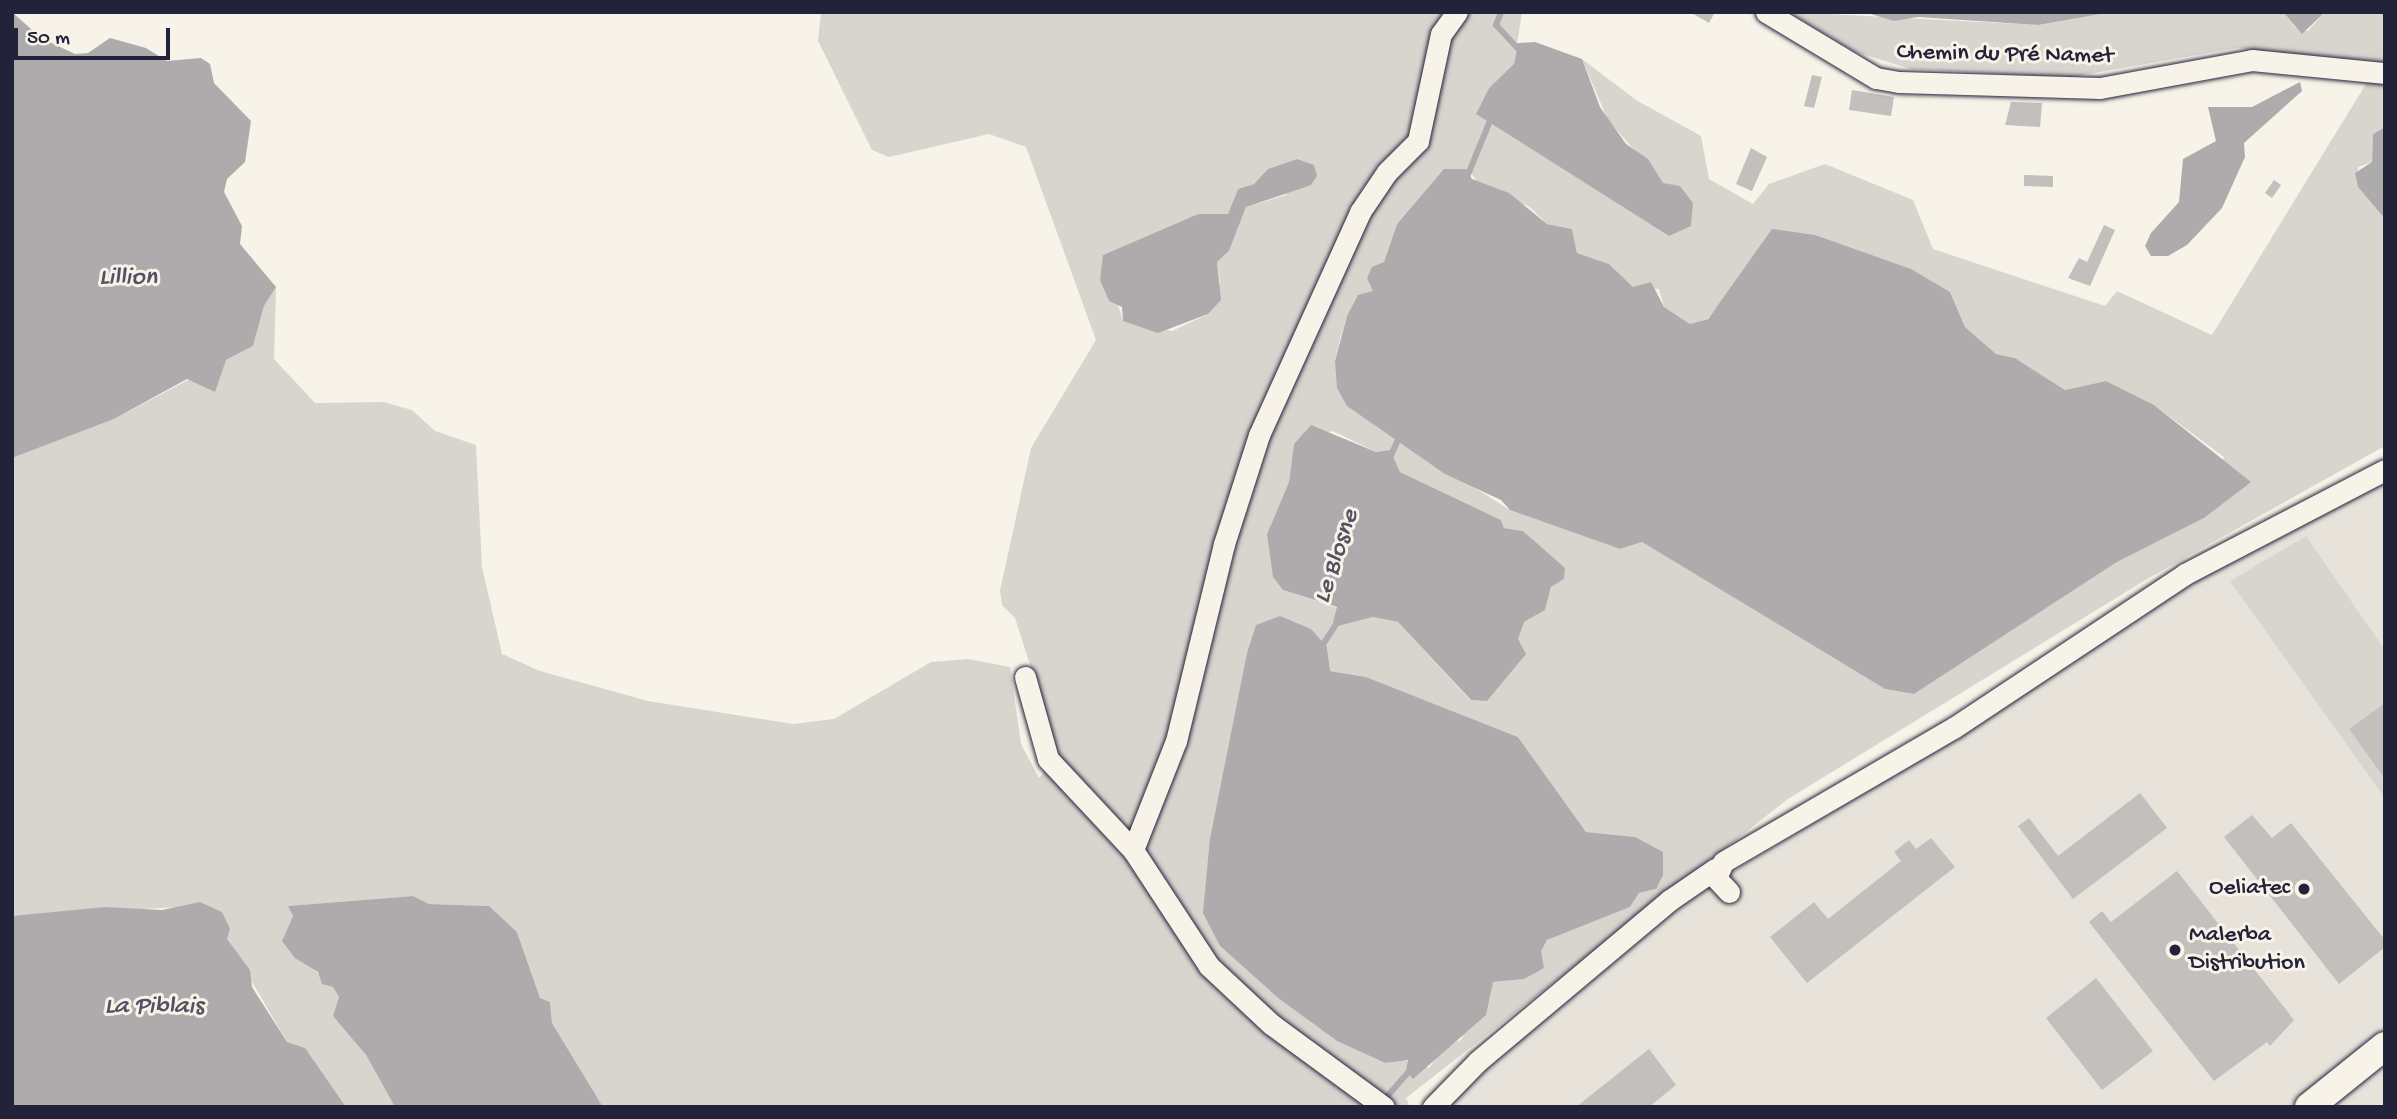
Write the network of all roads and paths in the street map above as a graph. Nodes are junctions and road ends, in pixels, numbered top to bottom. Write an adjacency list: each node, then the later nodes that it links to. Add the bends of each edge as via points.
1 (1457, 12): 6 (street, via 1441,34 1418,141 1387,172 1360,212 1259,435 1224,544 1176,741)
2 (1766, 12): 3 (street, Chemin du Pré Namet, via 1876,78 1899,82 2100,88 2252,60)
3 (2385, 72)
4 (2385, 470): 7 (street, via 2185,574 1955,727)
5 (1025, 677): 6 (street, via 1048,760)
6 (1133, 850): 10 (street, via 1228,986 1271,1024)
7 (1715, 870): 8 (street); 11 (street, via 1670,900 1478,1061)
8 (1729, 892)
9 (2385, 1046): 12 (main road)
10 (1384, 1107)
11 (1433, 1107)
12 (2309, 1107)

